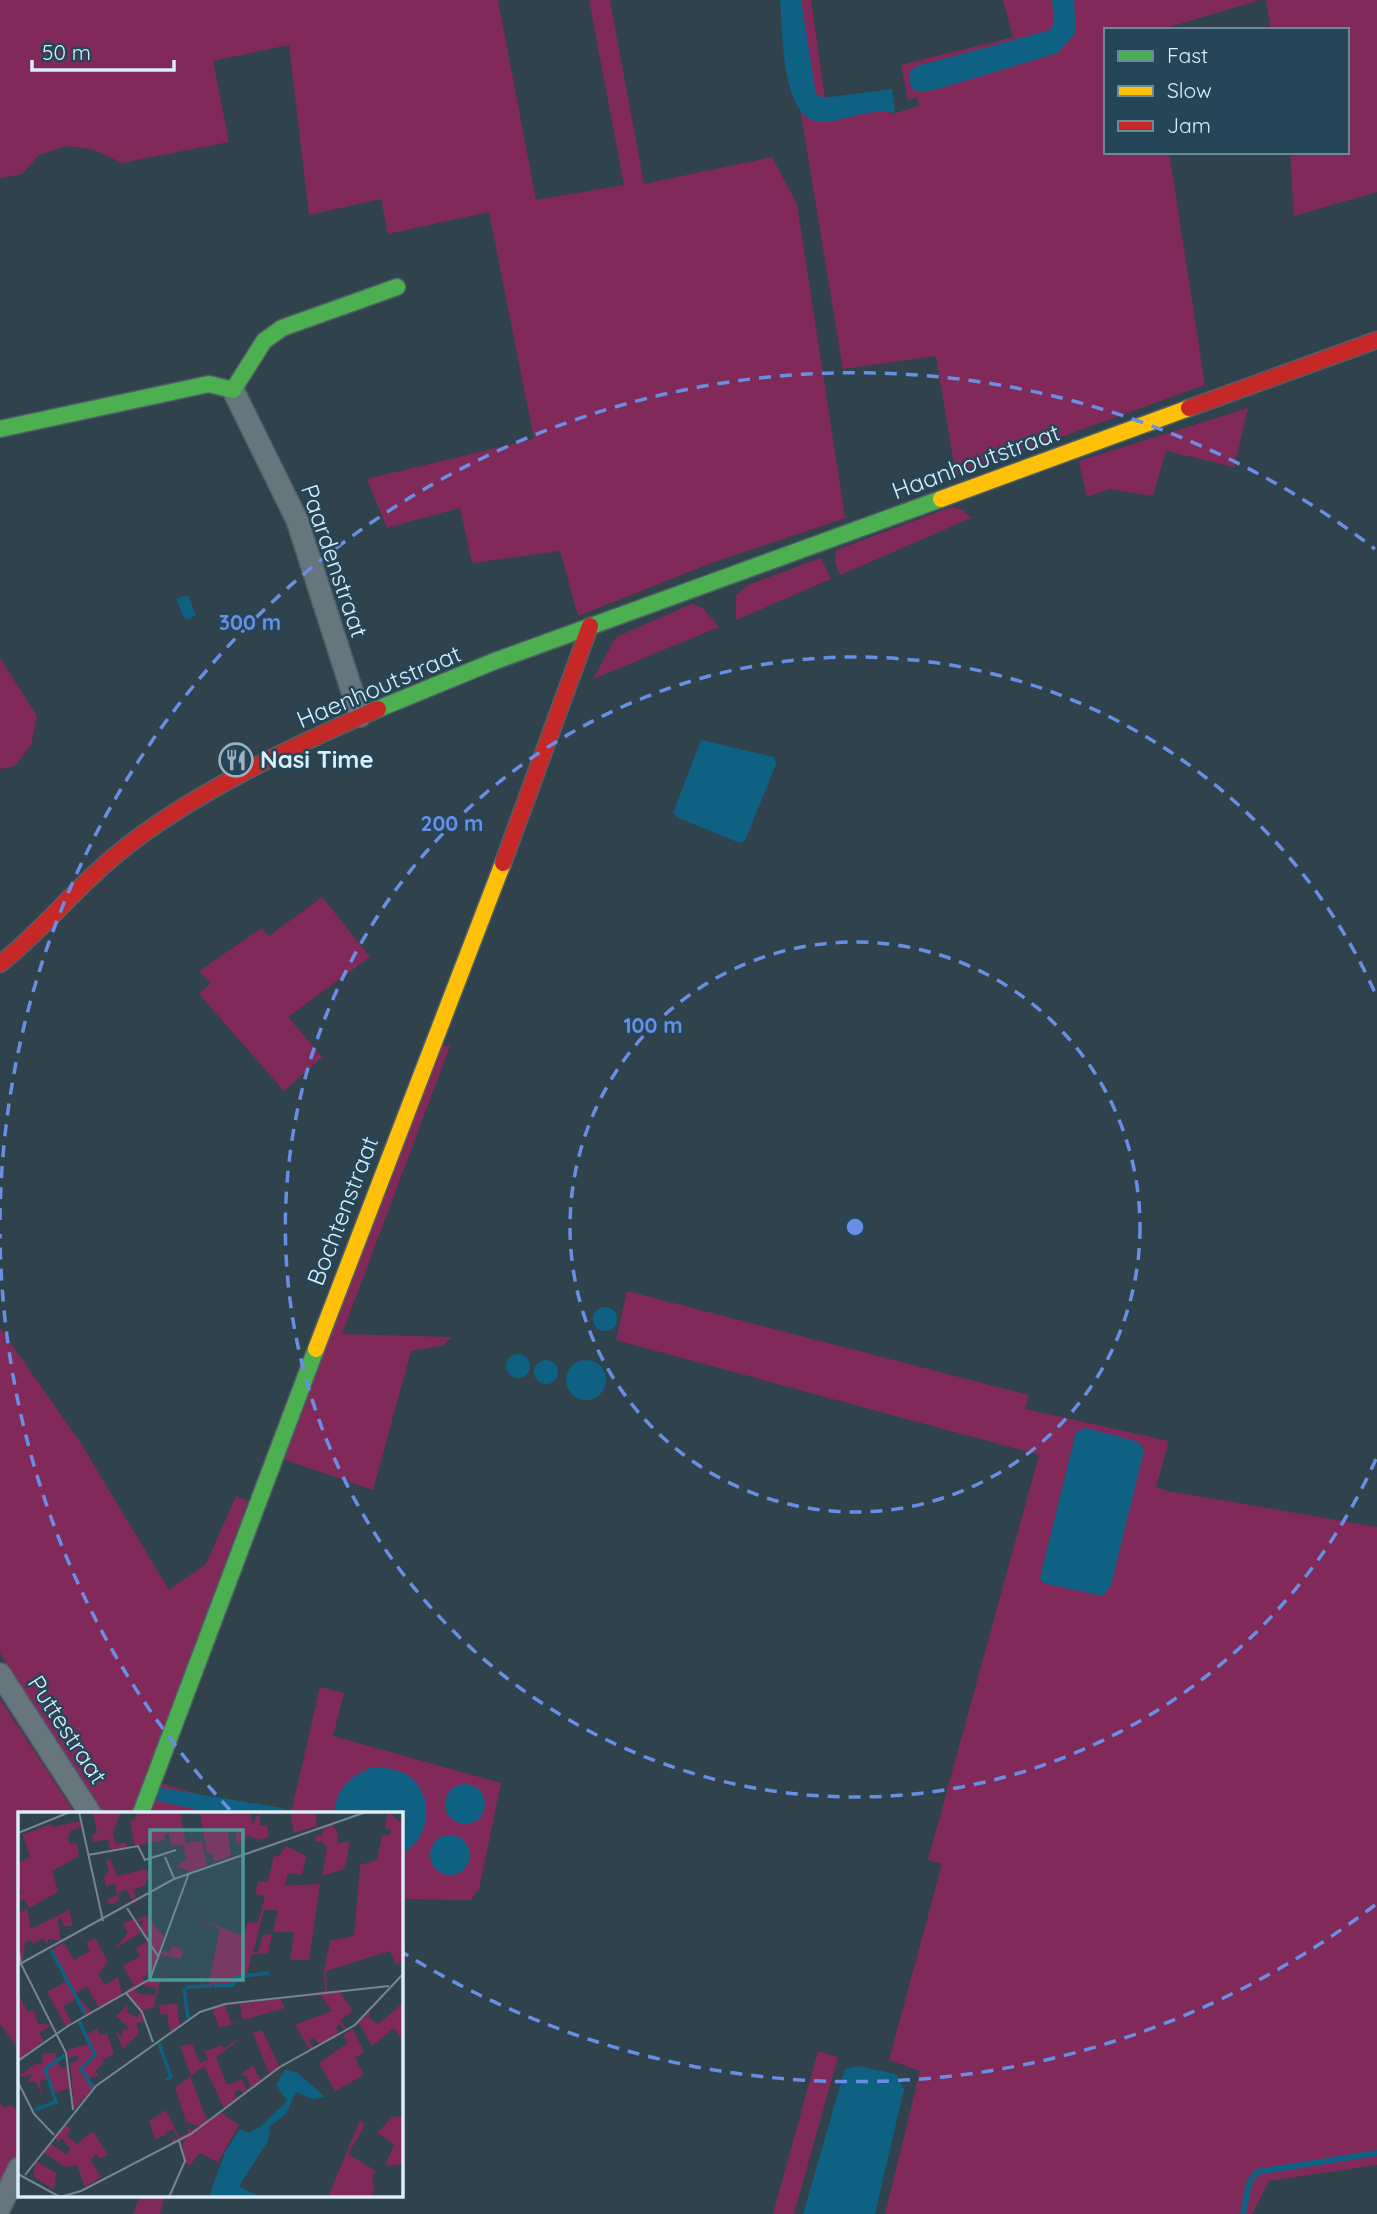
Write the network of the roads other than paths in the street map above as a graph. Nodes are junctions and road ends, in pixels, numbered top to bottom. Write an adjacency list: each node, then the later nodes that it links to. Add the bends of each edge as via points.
1 (397, 286): 3 (street, via 282,328 264,341)
2 (1377, 340): 5 (street, Haanhoutstraat)
3 (233, 390): 4 (street, via 209,384); 6 (street, Paardenstraat, via 297,520)
4 (0, 429)
5 (590, 626): 6 (street, Haenhoutstraat); 10 (street, Bochtenstraat)
6 (360, 716): 7 (street, Haenhoutstraat, via 253,770 136,840)
7 (0, 964)
8 (0, 1674): 9 (street, Puttestraat)
9 (89, 1812)
10 (141, 1812)
11 (18, 2170): 12 (street)
12 (0, 2207)

